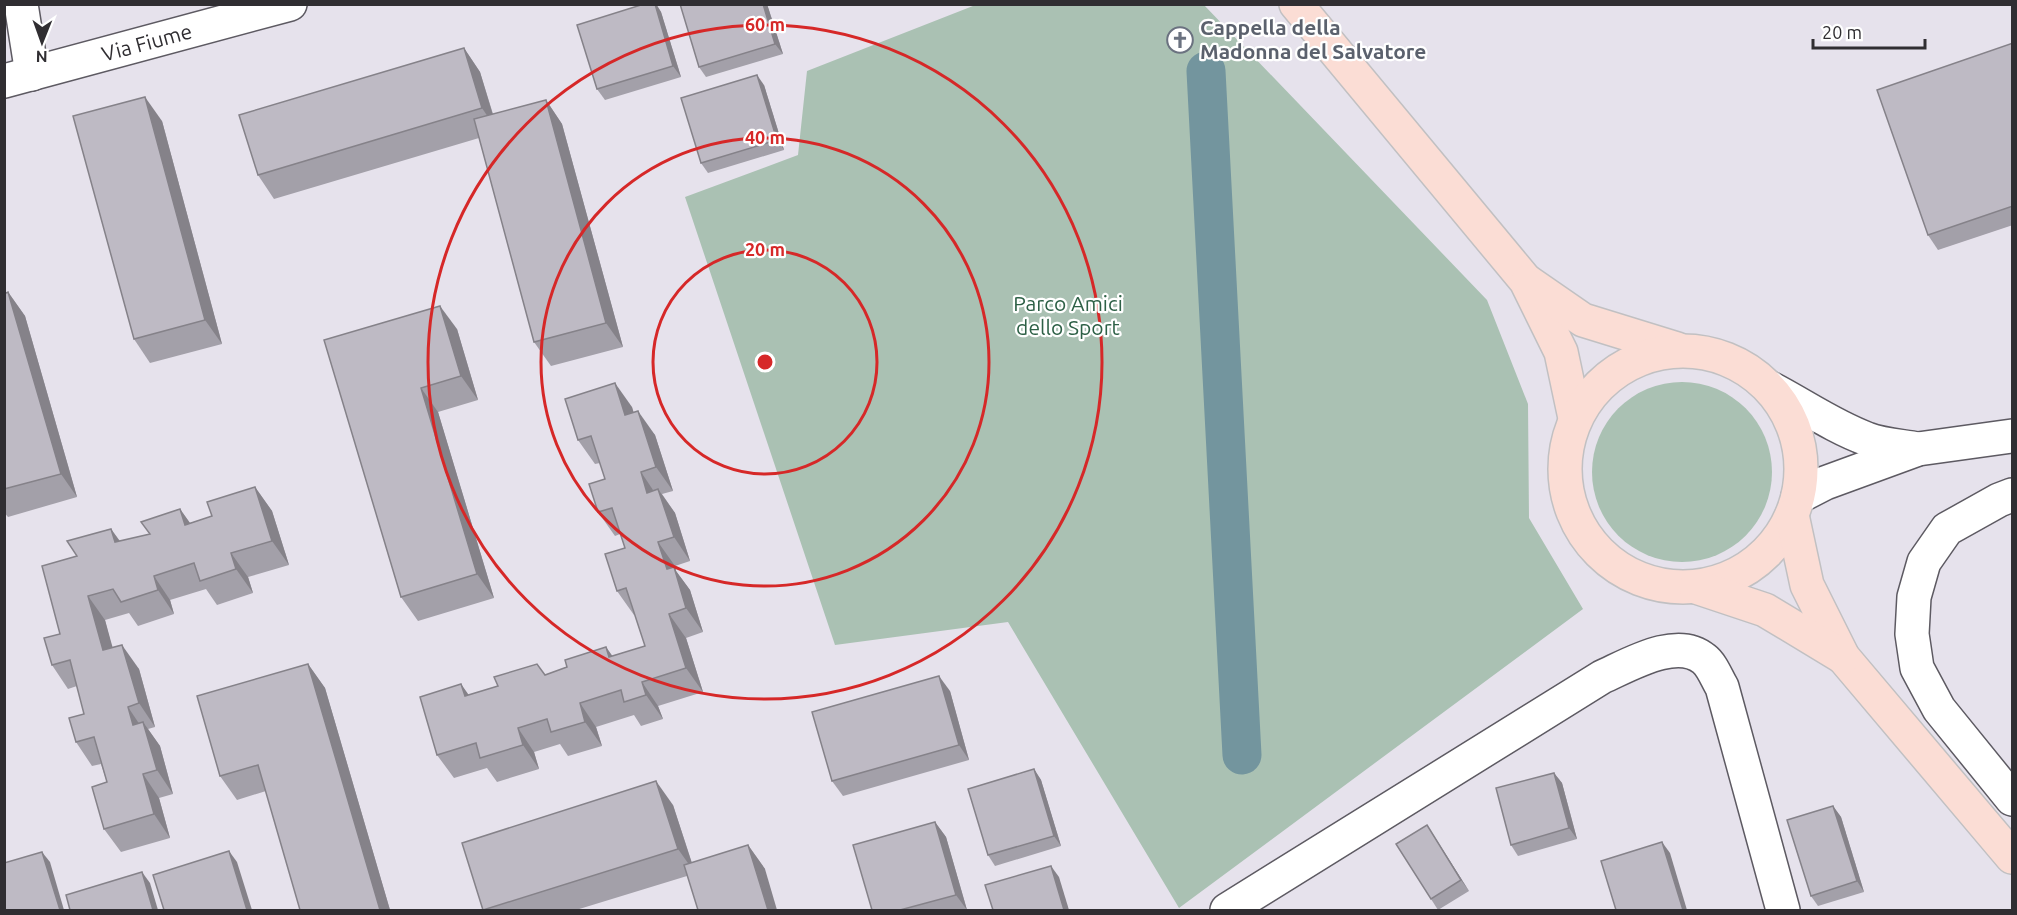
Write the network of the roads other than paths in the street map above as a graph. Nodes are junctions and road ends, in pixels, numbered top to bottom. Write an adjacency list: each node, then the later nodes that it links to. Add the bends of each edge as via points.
1 (21, 4): 4 (street)
2 (290, 4): 4 (street, Via Fiume)
3 (1296, 4): 5 (main road)
4 (18, 77)
5 (1526, 281): 6 (main road, via 1583,320); 8 (main road, via 1561,352)
6 (1681, 350): 7 (main road, via 1714,354 1744,368); 8 (main road, via 1648,355 1618,369 1593,390)
7 (1770, 388): 10 (street, via 1831,424 1869,440); 12 (main road, via 1791,421 1801,458)
8 (1575, 417): 13 (main road, via 1564,452 1565,488 1576,522 1597,552 1626,574 1660,585)
9 (2013, 436): 10 (street)
10 (1918, 449): 12 (street, via 1825,483)
11 (2013, 495): 15 (street, via 1947,529 1924,562 1914,597 1912,634 1917,668 1939,709)
12 (1795, 506): 13 (main road, via 1776,543 1754,564 1727,579); 14 (main road, via 1807,585)
13 (1696, 587): 14 (main road, via 1765,610)
14 (1843, 657): 16 (main road)
15 (2013, 798)
16 (2013, 856)
17 (1227, 910): 18 (street, via 1602,677 1657,653 1687,650 1705,659 1722,687)
18 (1783, 910)

